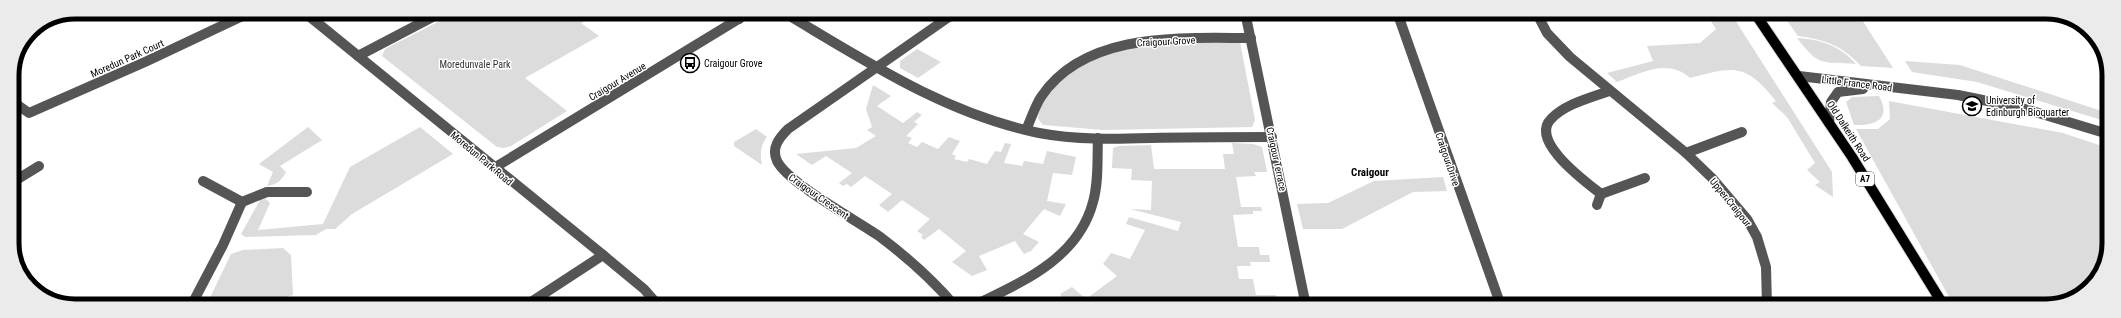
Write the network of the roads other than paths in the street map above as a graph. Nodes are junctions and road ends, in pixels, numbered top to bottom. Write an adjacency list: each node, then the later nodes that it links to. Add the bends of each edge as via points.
1 (236, 19): 17 (street, Moredun Park Court, via 29,113)
2 (313, 19): 12 (street, Moredun Park Road)
3 (429, 19): 12 (street)
4 (739, 19): 26 (street, Craigour Avenue)
5 (796, 19): 13 (street)
6 (946, 19): 13 (street, Craigour Crescent)
7 (1247, 19): 11 (street, Craigour Terrace)
8 (1399, 19): 41 (street, Craigour Drive)
9 (1540, 19): 16 (street, Upper Craigour, via 1547,33 1570,57)
10 (1759, 19): 14 (main road, Old Dalkeith Road / A7)
11 (1251, 38): 19 (street, Craigour Grove, via 1151,40 1117,46 1095,54 1072,66 1050,85 1036,105); 22 (street, Craigour Terrace)
12 (358, 56): 26 (street, Moredun Park Road)
13 (877, 66): 19 (street, via 934,98 966,112); 38 (street, Craigour Crescent, via 783,133 776,144 776,158 793,179 906,257)
14 (1799, 76): 15 (street, Little France Road); 18 (main road, Old Dalkeith Road / A7)
15 (1915, 90): 18 (street, Little France Road, via 1856,89 1838,92 1831,102); 21 (street, Little France Road, via 2022,108)
16 (1609, 91): 24 (street, Upper Craigour); 31 (street, via 1554,116 1547,124 1546,134 1549,144 1558,156)
17 (19, 106)
18 (1829, 123): 43 (main road, Old Dalkeith Road / A7)
19 (1026, 130): 23 (street, via 1052,135)
20 (1742, 132): 24 (street)
21 (2102, 132)
22 (1272, 137): 23 (street); 40 (street, Craigour Terrace)
23 (1098, 138): 39 (street, via 1093,202 1079,234 1068,248 1043,270)
24 (1686, 153): 42 (street, Upper Craigour, via 1730,198 1747,219 1757,237 1766,267)
25 (39, 166): 27 (street)
26 (494, 168): 34 (street, Moredun Park Road)
27 (19, 178)
28 (1645, 178): 31 (street)
29 (203, 181): 32 (street)
30 (308, 192): 32 (street, via 267,192)
31 (1601, 194): 33 (street)
32 (242, 202): 35 (street, via 223,245)
33 (1597, 205)
34 (603, 255): 36 (street); 37 (street, Moredun Park Road)
35 (194, 299)
36 (536, 299)
37 (653, 299)
38 (950, 299)
39 (987, 299)
40 (1305, 299)
41 (1499, 299)
42 (1767, 299)
43 (1940, 299)

